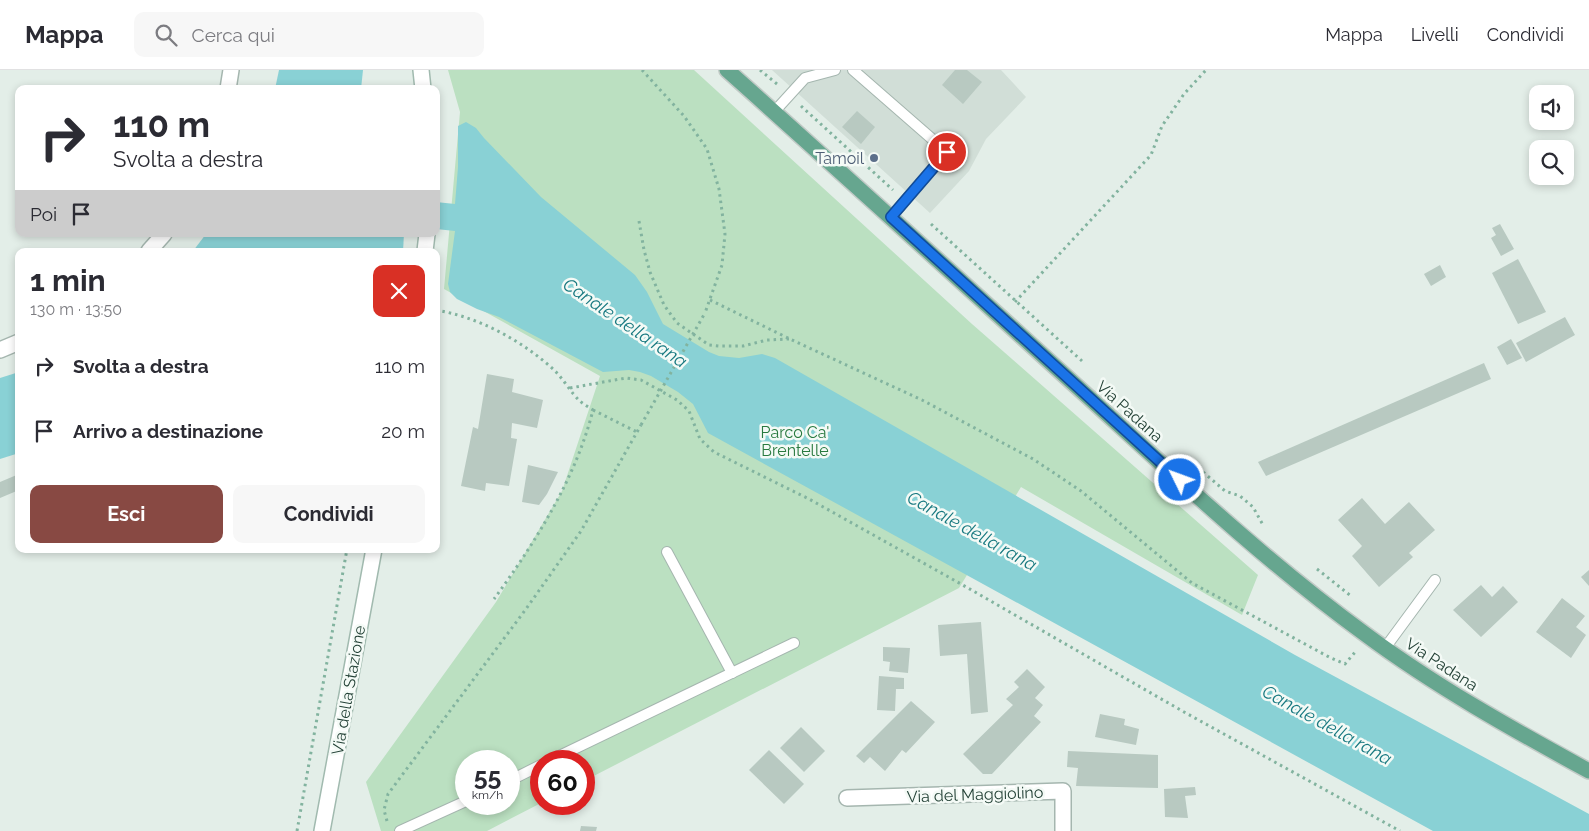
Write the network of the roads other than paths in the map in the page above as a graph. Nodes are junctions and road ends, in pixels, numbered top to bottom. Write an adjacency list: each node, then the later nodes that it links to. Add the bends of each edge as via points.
1 (231, 70): 6 (street)
2 (422, 70): 7 (street)
3 (727, 70): 8 (main road, Via Padana)
4 (834, 70): 8 (lane, via 805,78)
5 (853, 70): 9 (lane, via 947,152)
6 (229, 85)
7 (423, 85)
8 (774, 112): 9 (main road, Via Padana)
9 (891, 217): 18 (main road, Via Padana, via 1240,534 1322,602)
10 (161, 237): 11 (street)
11 (152, 248)
12 (15, 344): 13 (street)
13 (0, 350)
14 (667, 552): 19 (lane)
15 (373, 553): 24 (street, Via della Stazione)
16 (1435, 580): 18 (lane)
17 (794, 643): 19 (lane)
18 (1385, 648): 21 (main road, Via Padana, via 1441,686)
19 (732, 673): 20 (lane)
20 (573, 750)
21 (1589, 771)
22 (847, 798): 26 (street, Via del Maggiolino, via 1063,791)
23 (455, 806): 25 (lane)
24 (322, 831)
25 (400, 831)
26 (1063, 831)

